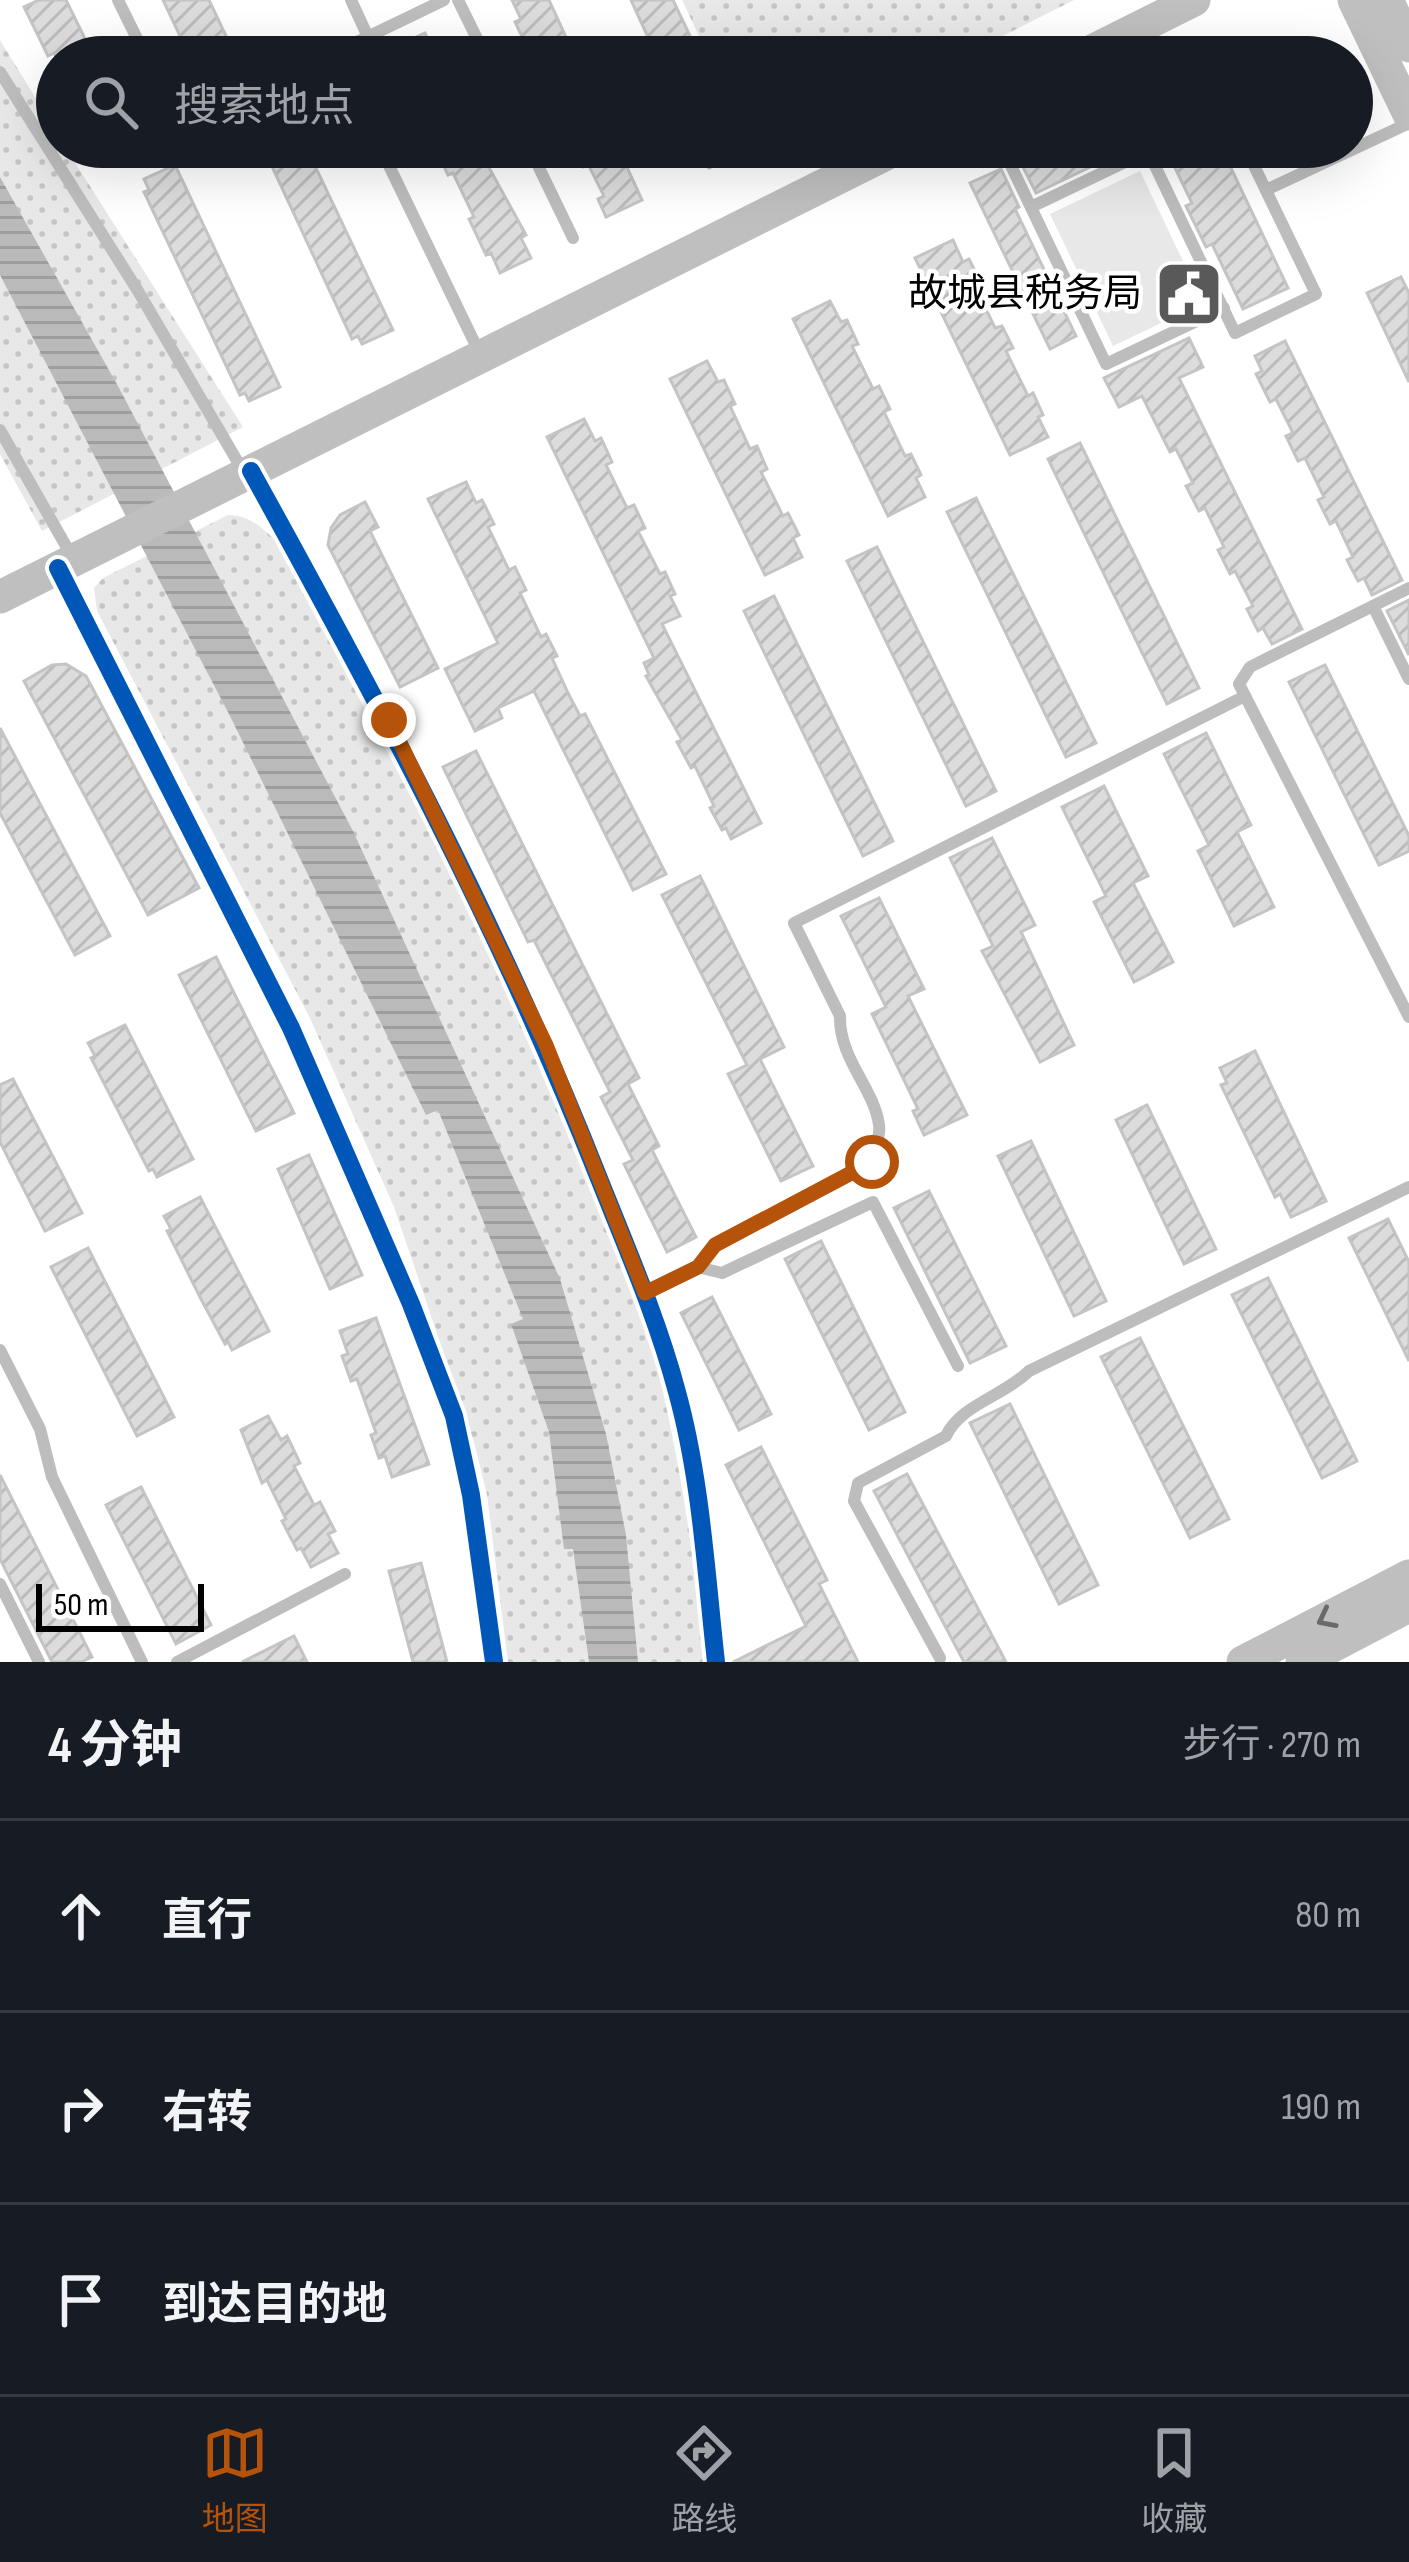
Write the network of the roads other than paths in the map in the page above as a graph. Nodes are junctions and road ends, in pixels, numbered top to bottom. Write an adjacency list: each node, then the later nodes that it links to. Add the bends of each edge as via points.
1 (118, 0): 8 (lane)
2 (351, 0): 9 (lane)
3 (444, 0): 10 (lane)
4 (458, 0): 11 (lane)
5 (1194, 0): 12 (street)
6 (1354, 0): 13 (street)
7 (1387, 0): 15 (street)
8 (136, 36)
9 (368, 36)
10 (370, 36)
11 (476, 36)
12 (1122, 36)
13 (1371, 36)
14 (1373, 41): 17 (street)
15 (1409, 46)
16 (0, 72): 18 (lane)
17 (1409, 118): 19 (lane)
18 (36, 128)
19 (1373, 136)
20 (61, 168): 35 (lane)
21 (390, 168): 33 (lane)
22 (539, 168): 31 (lane)
23 (858, 168): 33 (street)
24 (1012, 168): 30 (lane)
25 (1109, 168): 30 (lane)
26 (1156, 168): 32 (lane)
27 (1255, 168): 29 (lane)
28 (1310, 168): 29 (lane)
29 (1266, 190): 32 (lane, via 1316,294 1235,333)
30 (1031, 207): 32 (lane, via 1106,364)
31 (573, 238)
32 (1224, 308)
33 (481, 356): 35 (street)
34 (0, 430): 36 (lane)
35 (248, 473): 36 (street); 45 (street, via 389,720 546,1045)
36 (66, 564): 38 (street); 56 (street, via 291,1028 411,1304 454,1416)
37 (1409, 588): 39 (lane)
38 (0, 597)
39 (1373, 605): 40 (lane); 41 (lane, via 1250,667 1238,684)
40 (1409, 679)
41 (1245, 696): 42 (lane); 44 (lane, via 794,923 840,1016 879,1124 872,1162 715,1245)
42 (1409, 1017)
43 (1409, 1187): 52 (lane, via 1029,1371 952,1421 946,1436 858,1483 854,1501)
44 (698, 1267): 45 (lane); 47 (lane, via 722,1273 873,1202)
45 (645, 1293): 57 (street, via 678,1395)
46 (0, 1350): 54 (lane)
47 (958, 1366)
48 (345, 1574): 55 (lane)
49 (1409, 1576): 58 (street, one-way to 58)
50 (0, 1584): 53 (lane)
51 (1409, 1606): 59 (street)
52 (940, 1658)
53 (40, 1662)
54 (142, 1662)
55 (177, 1662)
56 (494, 1662)
57 (716, 1662)
58 (1243, 1662)
59 (1302, 1662)

